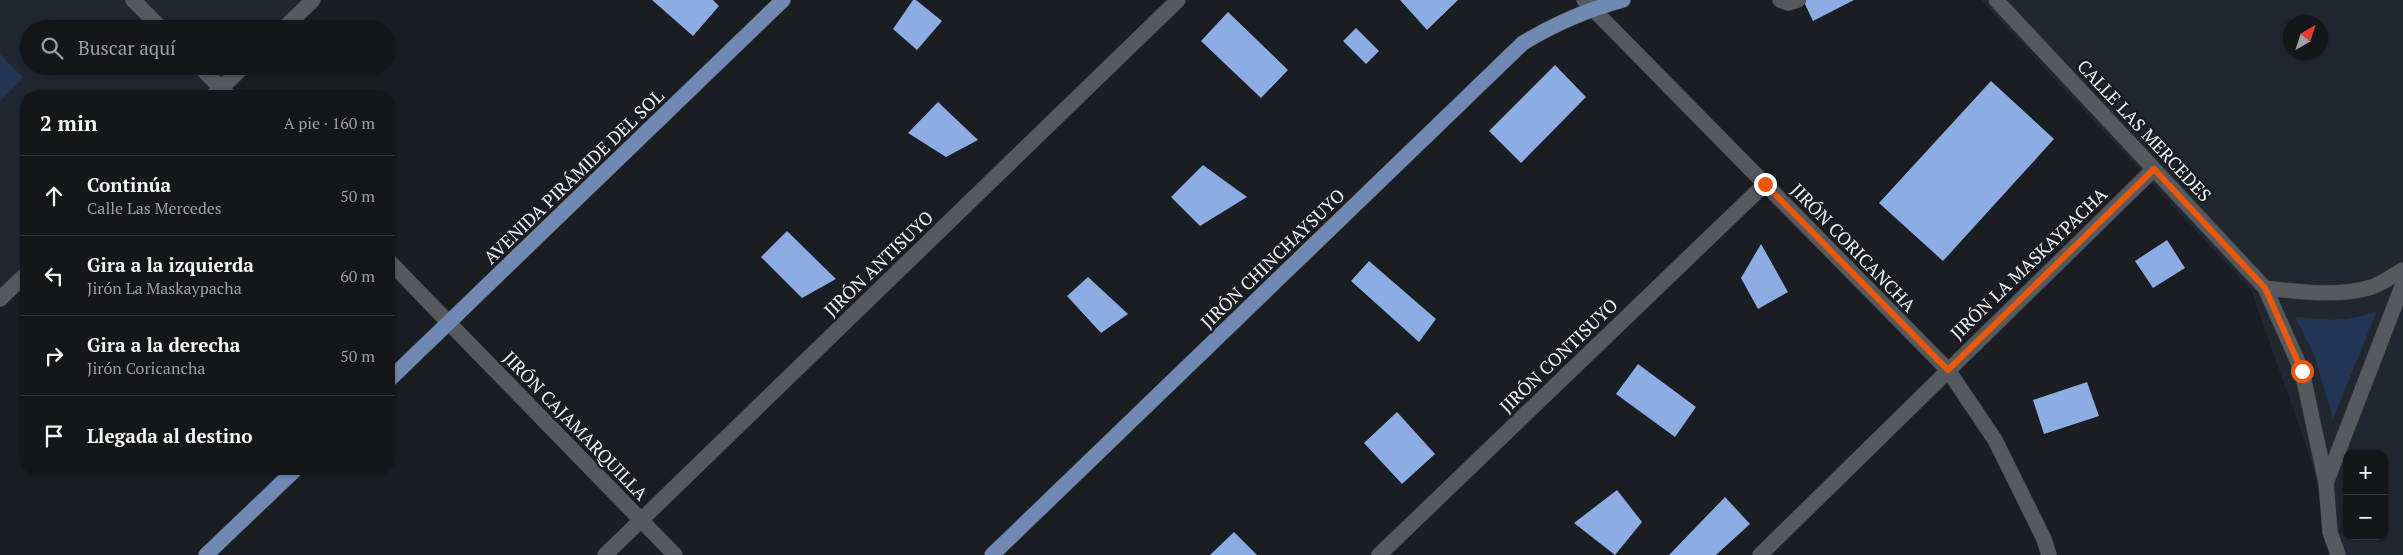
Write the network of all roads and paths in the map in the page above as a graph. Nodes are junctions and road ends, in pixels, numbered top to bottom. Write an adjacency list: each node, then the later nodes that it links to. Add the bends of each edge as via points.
1 (133, 0): 10 (street)
2 (313, 0): 11 (street)
3 (783, 0): 24 (main road, AVENIDA PIRÁMIDE DEL SOL)
4 (1178, 0): 29 (street, JIRÓN ANTISUYO)
5 (1623, 0): 9 (main road, JIRÓN CHINCHAYSUYO)
6 (1780, 0): 7 (street, via 1788,3)
7 (1798, 0)
8 (1996, 0): 16 (street, CALLE LAS MERCEDES)
9 (1588, 4): 17 (street, JIRÓN CORICANCHA); 33 (main road, JIRÓN CHINCHAYSUYO, via 1523,43)
10 (153, 20)
11 (292, 20)
12 (206, 75): 14 (street)
13 (237, 75): 15 (street)
14 (218, 90)
15 (224, 90)
16 (2154, 169): 22 (street, CALLE LAS MERCEDES); 25 (street, JIRÓN LA MASKAYPACHA)
17 (1765, 184): 25 (street, JIRÓN CORICANCHA); 34 (street, JIRÓN CONTISUYO)
18 (395, 267): 24 (street, JIRÓN CAJAMARQUILLA)
19 (2403, 270): 22 (street, via 2372,287 2336,292 2306,294)
20 (20, 280): 23 (street)
21 (2403, 284): 28 (street)
22 (2265, 288): 28 (street, CALLE LAS MERCEDES, via 2302,371)
23 (0, 299)
24 (449, 323): 26 (main road, AVENIDA PIRÁMIDE DEL SOL); 29 (street, JIRÓN CAJAMARQUILLA)
25 (1948, 370): 35 (street, JIRÓN LA MASKAYPACHA); 36 (street, JIRÓN CORICANCHA, via 1995,440)
26 (395, 374)
27 (290, 475): 30 (main road)
28 (2326, 483): 37 (street, CALLE LAS MERCEDES, via 2330,532)
29 (642, 521): 31 (street, JIRÓN ANTISUYO); 32 (street, JIRÓN CAJAMARQUILLA)
30 (206, 555)
31 (605, 555)
32 (675, 555)
33 (992, 555)
34 (1379, 555)
35 (1760, 555)
36 (2049, 555)
37 (2338, 555)

